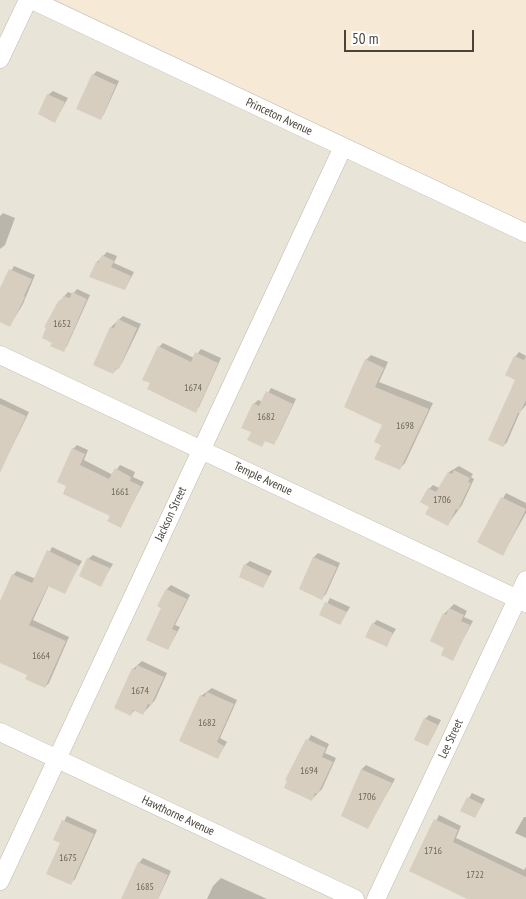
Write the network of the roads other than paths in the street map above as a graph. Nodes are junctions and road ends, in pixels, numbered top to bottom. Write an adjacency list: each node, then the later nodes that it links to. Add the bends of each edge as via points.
1 (28, 0): 3 (street)
2 (32, 0): 4 (street, Princeton Avenue)
3 (0, 59)
4 (343, 147): 5 (street, Princeton Avenue); 7 (street, Jackson Street)
5 (526, 233)
6 (0, 355): 7 (street, Temple Avenue)
7 (201, 450): 9 (street, Temple Avenue); 11 (street, Jackson Street)
8 (526, 580): 9 (street, Lee Street)
9 (521, 601): 14 (street, Lee Street)
10 (0, 732): 11 (street, Hawthorne Avenue)
11 (57, 759): 12 (street, Jackson Street); 13 (street, Hawthorne Avenue)
12 (0, 881)
13 (355, 899)
14 (376, 899)

